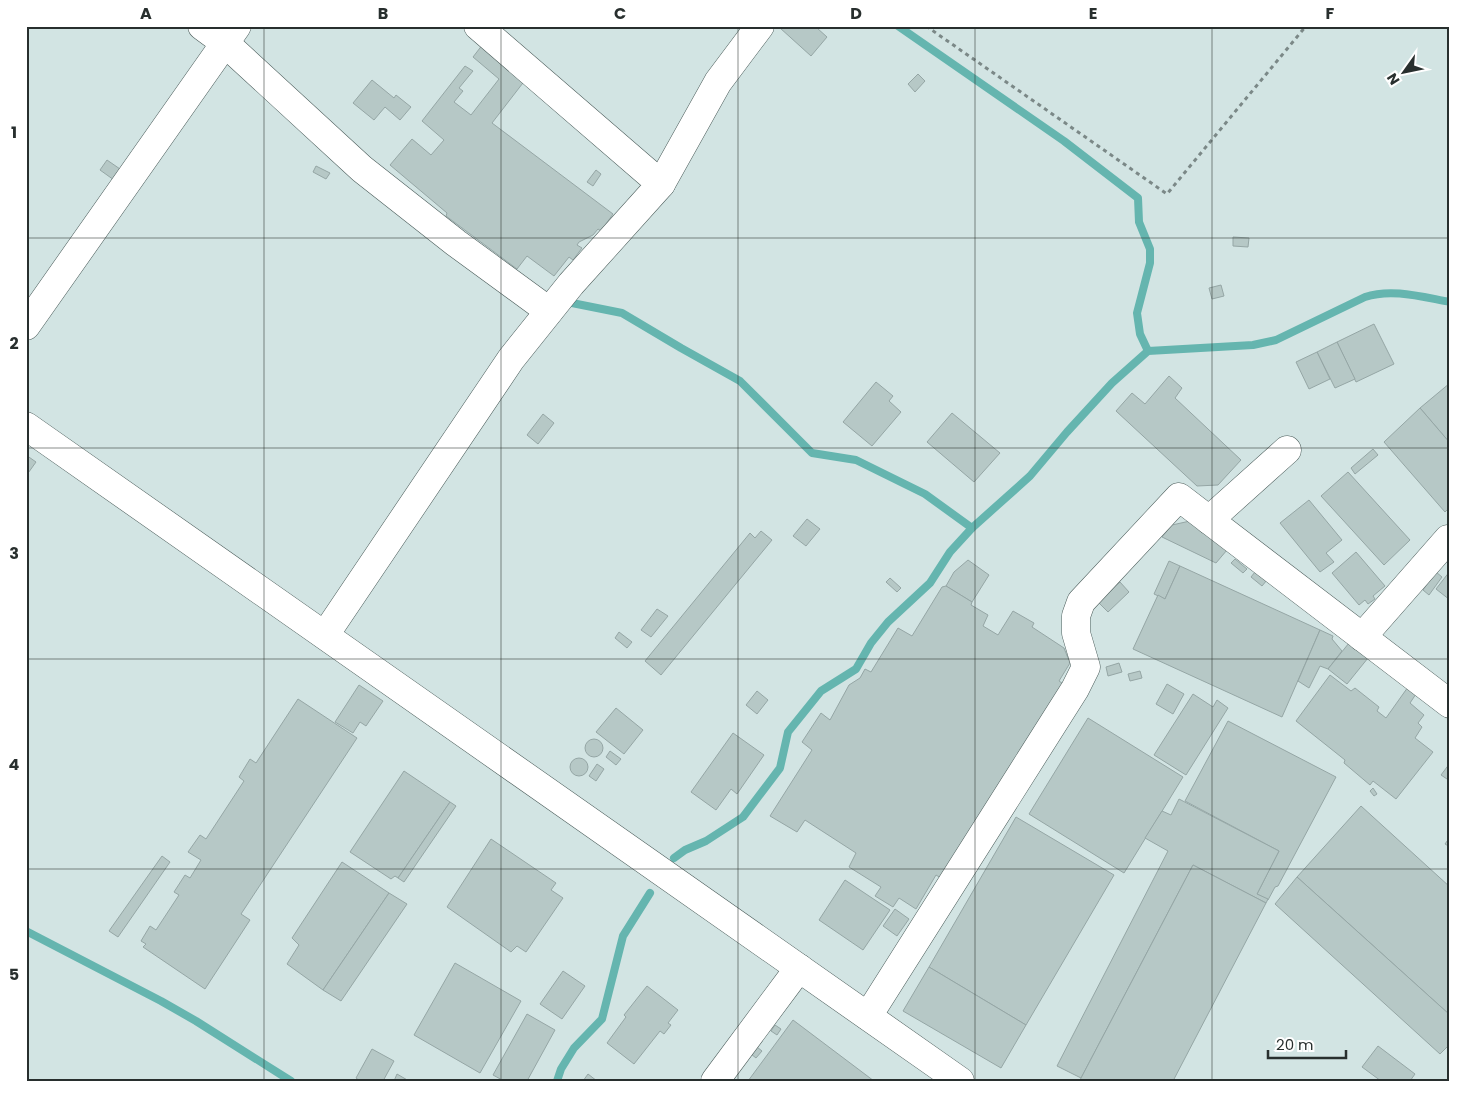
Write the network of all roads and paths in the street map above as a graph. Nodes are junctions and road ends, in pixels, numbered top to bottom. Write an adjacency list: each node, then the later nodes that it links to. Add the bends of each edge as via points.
1 (202, 26): 6 (street)
2 (478, 26): 7 (street)
3 (760, 26): 7 (street, via 718,82)
4 (926, 26): 5 (path, via 1167,194)
5 (1306, 26)
6 (231, 35): 8 (street, via 362,169); 9 (street)
7 (661, 184): 8 (street)
8 (549, 311): 14 (street, via 511,359)
9 (26, 326)
10 (26, 426): 14 (street)
11 (1287, 450): 12 (street)
12 (1210, 520): 15 (street); 18 (street, via 1179,497 1082,602 1076,616 1076,633 1086,667 1075,689)
13 (1448, 539): 15 (street)
14 (325, 635): 17 (street)
15 (1362, 637): 16 (street)
16 (1450, 704)
17 (799, 968): 18 (street); 19 (street)
18 (868, 1016): 20 (street)
19 (716, 1081)
20 (960, 1081)

